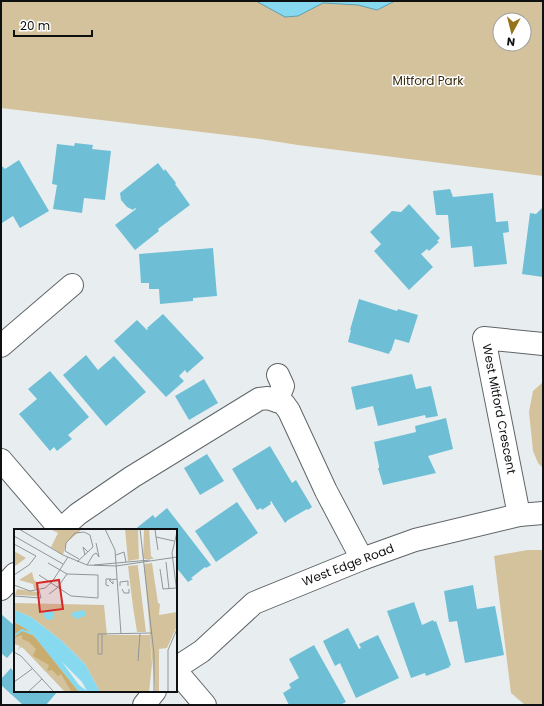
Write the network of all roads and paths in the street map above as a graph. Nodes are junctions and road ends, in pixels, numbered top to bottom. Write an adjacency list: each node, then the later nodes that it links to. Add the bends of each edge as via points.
1 (72, 285): 3 (street)
2 (543, 344): 8 (street, West Mitford Crescent, via 484,338)
3 (1, 346)
4 (278, 375): 5 (street, via 283,386)
5 (277, 401): 10 (street, via 259,399 132,478 78,514); 11 (street, via 284,404 289,411 326,491)
6 (1, 460): 9 (street)
7 (543, 513): 8 (street, West Edge Road)
8 (519, 515): 11 (street, West Edge Road, via 415,540)
9 (60, 529)
10 (62, 529)
11 (362, 559): 14 (street, West Edge Road, via 254,603 202,652)
12 (14, 575): 13 (street)
13 (1, 589)
14 (177, 667)
15 (177, 672): 18 (street)
16 (154, 692): 17 (street)
17 (144, 705)
18 (205, 705)

